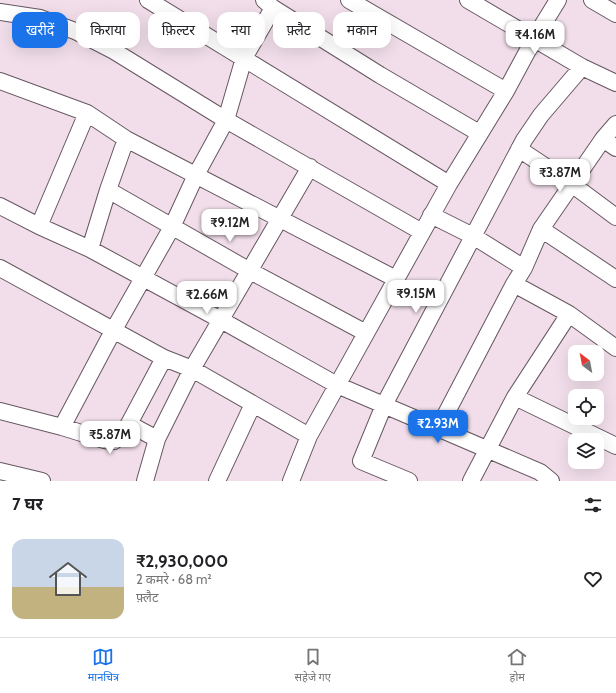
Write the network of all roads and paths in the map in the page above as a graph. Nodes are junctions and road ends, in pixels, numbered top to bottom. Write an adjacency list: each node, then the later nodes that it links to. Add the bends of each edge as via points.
1 (148, 0): 10 (street)
2 (349, 0): 14 (street)
3 (468, 0): 9 (street)
4 (558, 0): 9 (street)
5 (592, 0): 8 (street)
6 (269, 4): 10 (street); 18 (street, via 380,75)
7 (0, 12): 16 (street, via 40,18 75,31 114,50)
8 (616, 14)
9 (534, 39): 11 (street); 14 (street)
10 (244, 58): 16 (street); 24 (street)
11 (582, 67): 13 (street); 21 (street, via 541,114)
12 (0, 81): 15 (street)
13 (616, 83)
14 (506, 91): 18 (street)
15 (86, 113): 19 (street); 31 (street)
16 (226, 120): 22 (street); 23 (street)
17 (616, 124): 20 (street)
18 (479, 133): 24 (street)
19 (126, 139): 23 (street); 26 (street)
20 (610, 144): 25 (street)
21 (519, 149): 25 (street); 35 (street)
22 (310, 167): 30 (street); 34 (street)
23 (196, 175): 30 (street); 32 (street)
24 (449, 184): 28 (street)
25 (573, 185): 29 (street); 33 (street)
26 (108, 190): 32 (street); 36 (street)
27 (0, 206): 31 (street)
28 (431, 216): 34 (street); 35 (street)
29 (616, 217)
30 (281, 218): 39 (street); 41 (street)
31 (39, 226): 36 (street)
32 (172, 227): 39 (street); 40 (street)
33 (541, 229): 38 (street); 42 (street)
34 (422, 232): 41 (street)
35 (473, 236): 38 (street); 54 (street)
36 (90, 249): 40 (street)
37 (0, 268): 46 (street)
38 (524, 268): 43 (street)
39 (250, 271): 45 (street); 47 (street)
40 (144, 278): 45 (street); 46 (street)
41 (396, 278): 47 (street)
42 (616, 279)
43 (514, 284): 44 (street); 58 (street)
44 (569, 314): 48 (street); 52 (street)
45 (221, 320): 50 (street); 51 (street)
46 (113, 331): 49 (street); 57 (street)
47 (366, 332): 51 (street)
48 (616, 348)
49 (164, 358): 50 (street); 56 (street)
50 (192, 369): 53 (street); 60 (street)
51 (337, 385): 54 (street); 59 (street)
52 (515, 397): 61 (street); 62 (street)
53 (253, 404): 59 (street); 67 (street)
54 (384, 405): 58 (street); 64 (street, via 361,461)
55 (0, 411): 57 (street)
56 (129, 424): 57 (street, via 123,435 114,441); 60 (street)
57 (62, 427)
58 (438, 428): 62 (street)
59 (309, 436): 68 (street)
60 (157, 439): 66 (street)
61 (616, 446)
62 (488, 450): 70 (street); 71 (street, via 540,472)
63 (0, 471): 65 (street)
64 (391, 478): 69 (street)
65 (42, 481)
66 (145, 481)
67 (217, 481)
68 (291, 481)
69 (409, 481)
70 (471, 481)
71 (551, 481)

